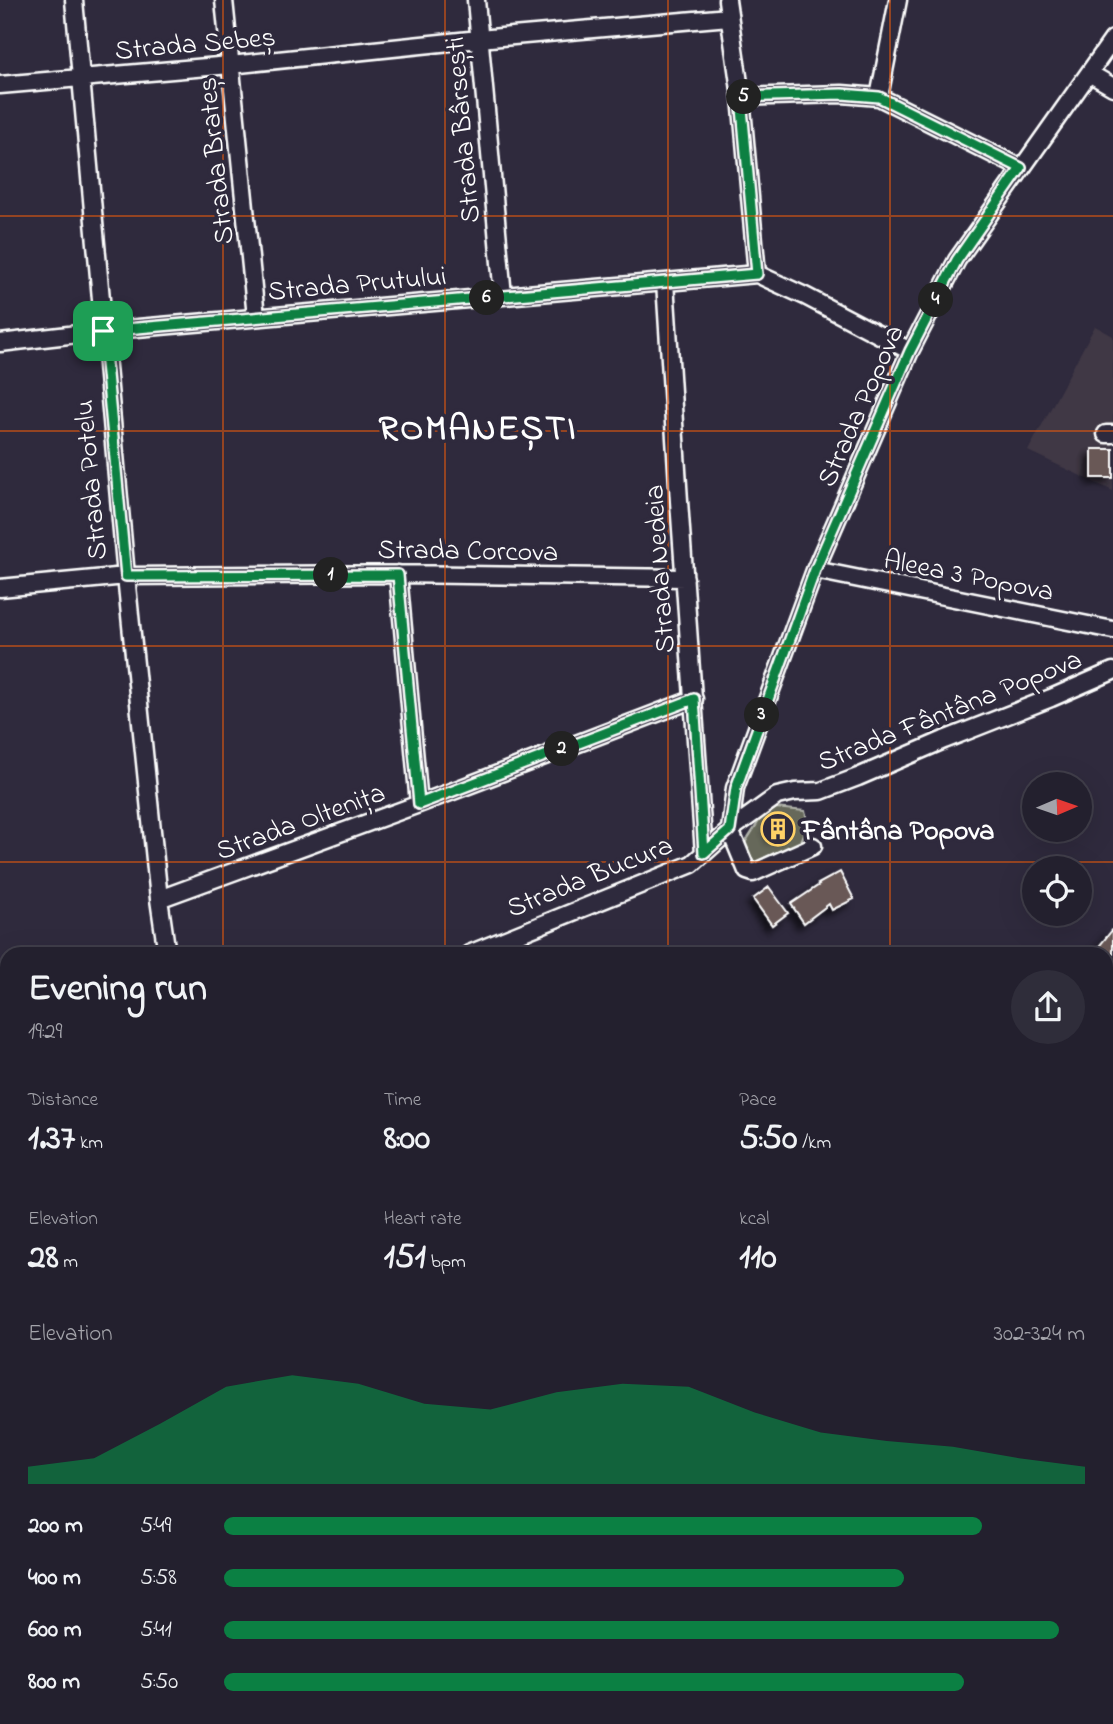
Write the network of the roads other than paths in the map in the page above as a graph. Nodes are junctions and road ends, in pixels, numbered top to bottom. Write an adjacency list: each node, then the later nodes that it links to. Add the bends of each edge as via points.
1 (74, 0): 11 (street, Strada Potelu)
2 (224, 0): 9 (street, Strada Brateș)
3 (475, 0): 7 (street, Strada Bârsești)
4 (727, 0): 6 (street)
5 (898, 0): 15 (street)
6 (729, 17): 7 (street, Strada Sebeș); 14 (street)
7 (479, 38): 9 (street, Strada Sebeș); 19 (street, Strada Bârsești)
8 (1113, 39): 10 (street, Strada Popova)
9 (230, 65): 11 (street, Strada Sebeș); 20 (street, Strada Brateș)
10 (1089, 73): 13 (street); 16 (street, Strada Popova)
11 (80, 78): 12 (street, Strada Sebeș); 21 (street, Strada Potelu)
12 (0, 85)
13 (1113, 87)
14 (741, 97): 15 (street); 17 (street)
15 (879, 97): 16 (street)
16 (1021, 168): 23 (street, Strada Popova, via 957,260)
17 (757, 274): 18 (street, Strada Prutului); 23 (street, Strada Prutului)
18 (665, 282): 19 (street, Strada Prutului); 27 (street, Strada Nedeia)
19 (503, 296): 20 (street, Strada Prutului)
20 (257, 317): 21 (street, Strada Prutului)
21 (103, 331): 22 (street, Strada Prutului); 26 (street, Strada Potelu)
22 (0, 343)
23 (910, 351): 24 (street, Strada Popova)
24 (815, 570): 29 (street, Aleea 3 Popova); 33 (street, Strada Popova, via 736,788)
25 (398, 575): 26 (street, Strada Corcova); 27 (street, Strada Corcova); 32 (street)
26 (126, 576): 28 (street, Strada Corcova); 36 (street, Strada Potelu)
27 (685, 578): 31 (street, Strada Nedeia)
28 (0, 588)
29 (1113, 630)
30 (1113, 671): 33 (street, Strada Fântâna Popova, via 833,787 777,796)
31 (694, 699): 32 (street, Strada Oltenița); 35 (street, Strada Nedeia)
32 (419, 804): 36 (street, Strada Oltenița)
33 (730, 830): 34 (street, via 747,871 753,873); 35 (street, Strada Bucura)
34 (813, 846)
35 (704, 853): 38 (street, Strada Bucura, via 692,863)
36 (159, 899): 37 (street, Strada Potelu)
37 (166, 947)
38 (485, 947)

